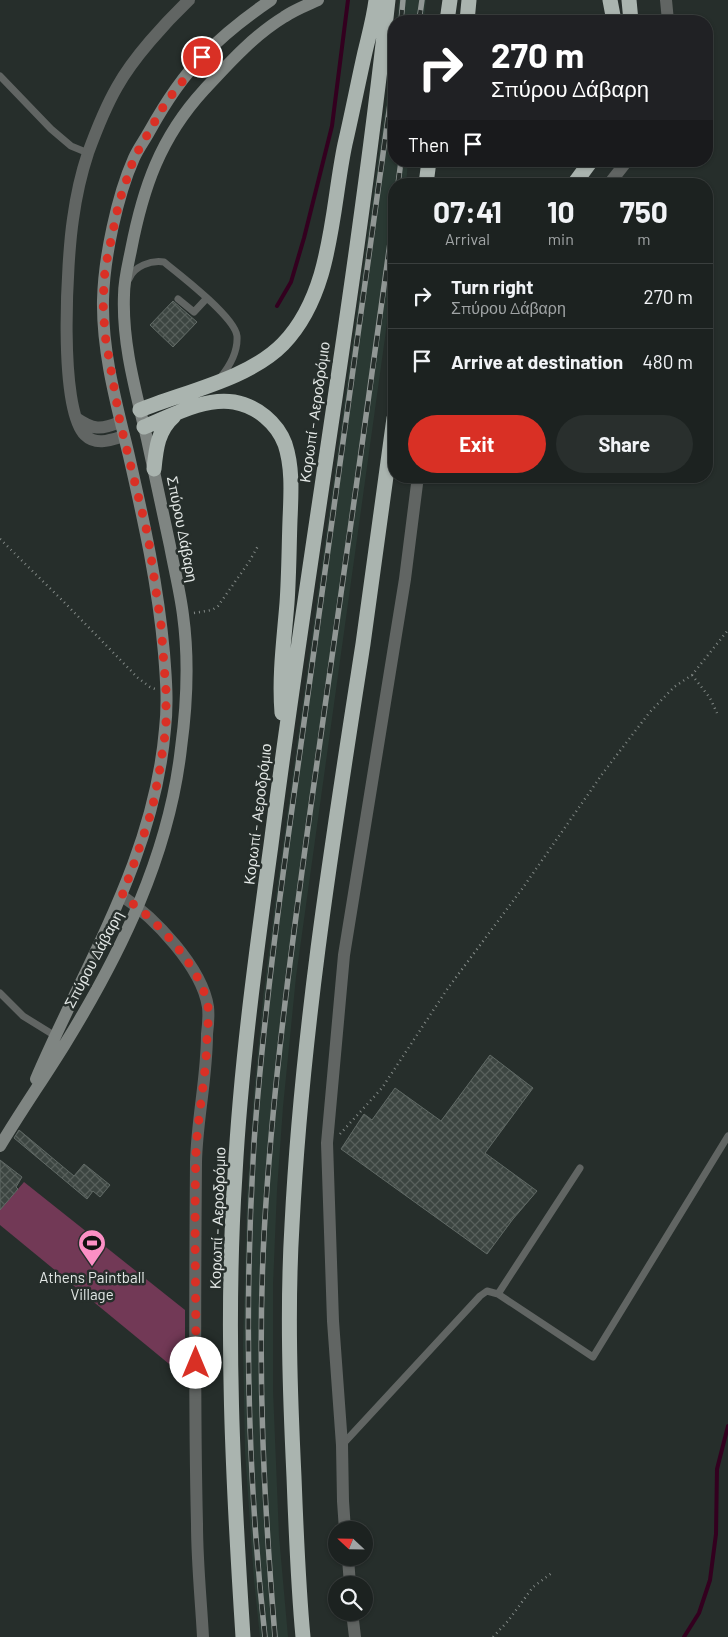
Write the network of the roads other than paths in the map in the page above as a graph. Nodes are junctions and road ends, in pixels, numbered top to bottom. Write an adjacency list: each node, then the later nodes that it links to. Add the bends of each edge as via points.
1 (189, 0): 17 (street, via 151,41 117,87)
2 (271, 0): 29 (street, Σπύρου Δάβαρη, via 243,19 202,57 166,102 134,158 113,228 103,302 105,335)
3 (318, 0): 22 (street, Σπύρου Δάβαρη, via 284,16 250,42 187,109 161,151 146,186)
4 (376, 0): 25 (highway, via 340,168 327,252 317,286 296,328 283,344 256,364)
5 (388, 0): 37 (highway, Κορωπί - Αεροδρόμιο, via 366,178)
6 (450, 0): 11 (highway)
7 (468, 0): 12 (highway)
8 (610, 0): 13 (highway)
9 (629, 0): 14 (highway)
10 (666, 0): 15 (street)
11 (448, 15)
12 (467, 15)
13 (613, 15)
14 (630, 15)
15 (667, 15)
16 (0, 76): 17 (lane, via 50,129 71,146)
17 (88, 153): 28 (street, via 73,219 67,280 68,371)
18 (587, 167): 20 (highway)
19 (622, 167): 21 (street)
20 (578, 178)
21 (614, 178)
22 (124, 293): 23 (lane, via 131,274 154,260 164,262); 26 (street, Σπύρου Δάβαρη, via 131,375)
23 (207, 298): 24 (lane, via 194,312); 25 (lane, via 228,318 237,334 235,352)
24 (178, 299)
25 (218, 382): 26 (highway)
26 (140, 410): 29 (street); 30 (street, Σπύρου Δάβαρη)
27 (177, 413): 30 (highway); 33 (highway, via 161,432); 37 (highway, via 217,402 234,402 264,415 284,443 291,480 289,567 280,691)
28 (75, 417): 29 (street, via 97,428); 31 (street, via 86,437 106,442)
29 (120, 422): 31 (street, Σπύρου Δάβαρη)
30 (144, 427): 31 (street); 33 (street, Σπύρου Δάβαρη)
31 (124, 436): 38 (street, Σπύρου Δάβαρη, via 148,536 161,625 166,728 152,810)
32 (388, 461): 36 (highway)
33 (154, 469): 39 (street, Σπύρου Δάβαρη, via 183,616 187,675 176,785 155,862)
34 (395, 483): 36 (highway)
35 (417, 483): 46 (street, via 344,955 327,1143 333,1321)
36 (363, 640): 51 (highway, via 318,944 306,1045 292,1227 290,1396)
37 (284, 740): 50 (highway, Κορωπί - Αεροδρόμιο, via 247,1034 232,1225 231,1399)
38 (122, 896): 39 (street); 41 (street, Σπύρου Δάβαρη)
39 (138, 906): 41 (street, Σπύρου Δάβαρη, via 119,948); 49 (street, via 187,960 199,980 208,1007 207,1054 196,1149 197,1526)
40 (0, 993): 41 (lane, via 23,1016)
41 (61, 1039): 43 (street, Σπύρου Δάβαρη)
42 (728, 1136): 45 (lane, via 592,1357)
43 (0, 1146)
44 (580, 1168): 45 (lane)
45 (498, 1294): 46 (lane, via 487,1291 480,1296)
46 (342, 1445): 47 (street)
47 (344, 1521)
48 (353, 1621): 52 (street)
49 (203, 1637)
50 (243, 1637)
51 (303, 1637)
52 (355, 1637)

